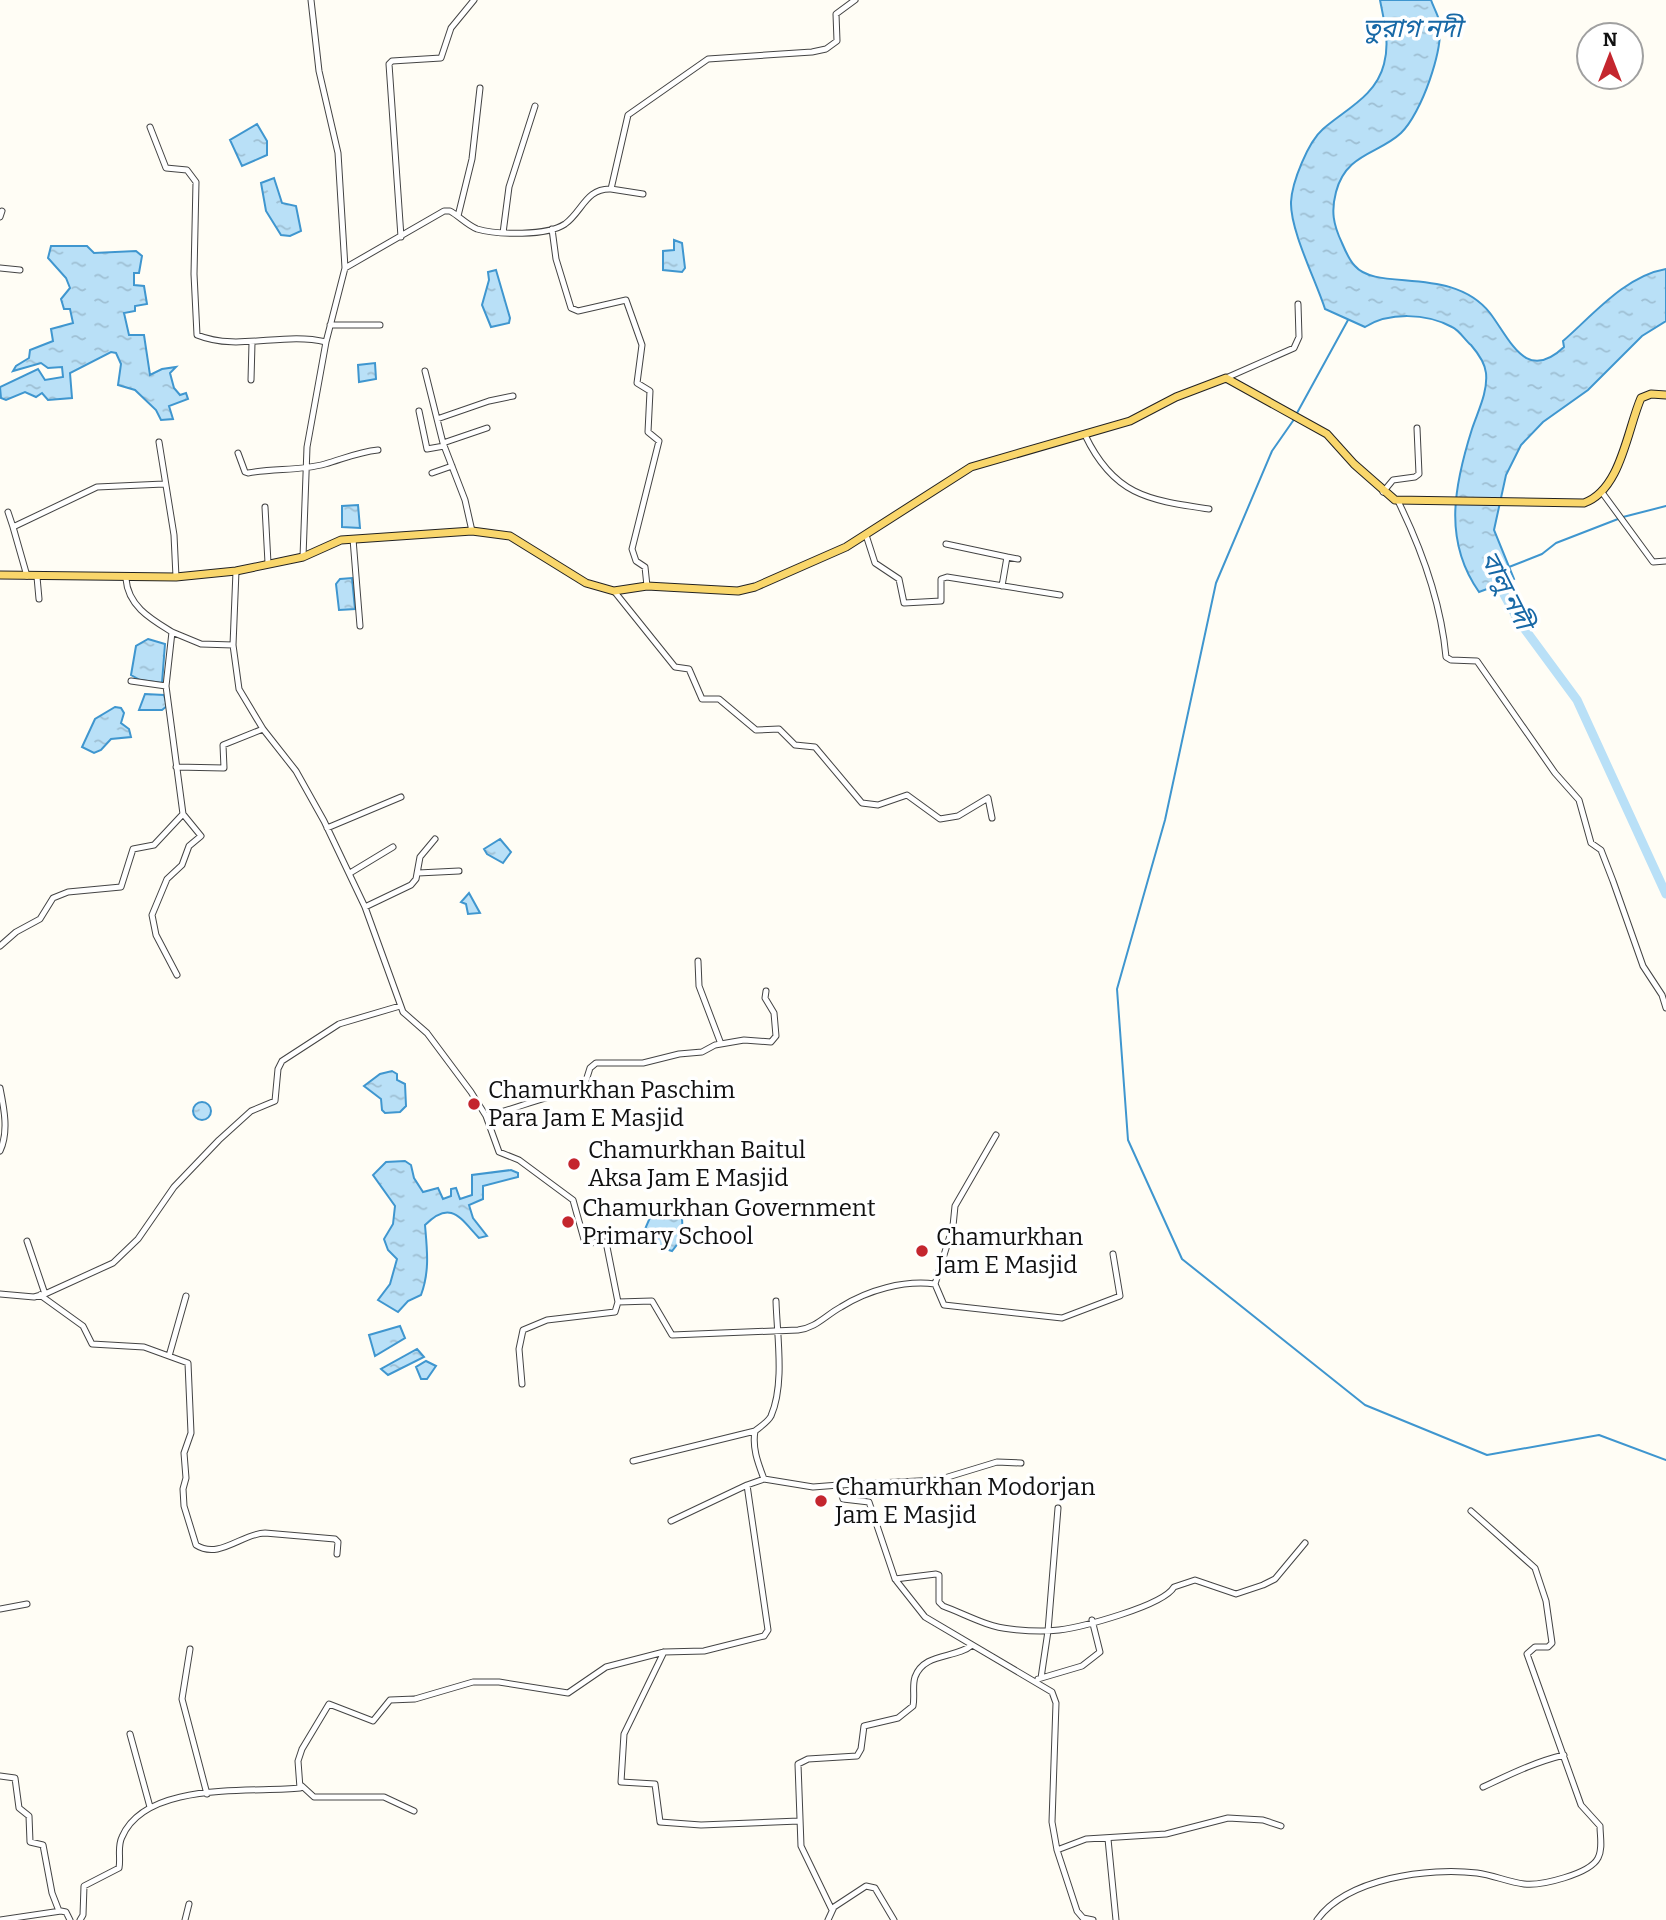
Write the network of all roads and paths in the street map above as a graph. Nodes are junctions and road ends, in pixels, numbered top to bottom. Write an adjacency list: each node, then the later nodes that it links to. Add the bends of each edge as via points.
1 (311, 0): 14 (street, via 338,153)
2 (474, 0): 12 (street, via 451,28 440,58 390,64)
3 (855, 0): 7 (street, via 836,13 837,41 826,49 778,57 708,59 628,115)
4 (480, 88): 9 (street, via 472,159)
5 (535, 106): 11 (street, via 509,187)
6 (150, 127): 20 (street, via 166,168 187,170 196,182 197,335)
7 (611, 189): 8 (street); 10 (street, via 594,191 566,223)
8 (643, 194)
9 (458, 215): 11 (street, via 477,229); 12 (street, via 440,212)
10 (552, 229): 11 (street); 61 (street, via 571,308 578,311 626,300 642,345 637,383 650,391 648,432 659,441 632,549 636,561 645,567)
11 (503, 233)
12 (401, 237): 14 (street)
13 (0, 268): 15 (street)
14 (345, 268): 17 (street)
15 (20, 270)
16 (1298, 304): 22 (street, via 1299,337 1294,348)
17 (330, 325): 18 (street); 19 (street)
18 (380, 325)
19 (326, 342): 20 (street, via 295,337); 36 (street)
20 (252, 343): 23 (street)
21 (425, 371): 27 (street)
22 (1226, 378): 30 (main road, via 1130,421); 40 (main road, via 1323,432)
23 (251, 380)
24 (1666, 395): 39 (main road, via 1641,398 1618,463)
25 (513, 396): 27 (street)
26 (419, 411): 32 (street, via 427,449)
27 (437, 419): 32 (street)
28 (487, 428): 32 (street)
29 (1417, 428): 40 (street, via 1419,474 1393,480)
30 (1085, 435): 43 (street, via 1127,490); 47 (main road, via 971,467)
31 (159, 442): 38 (street)
32 (444, 444): 35 (street)
33 (378, 450): 36 (street)
34 (238, 453): 36 (street, via 248,473)
35 (452, 466): 37 (street); 46 (street)
36 (306, 468): 50 (street)
37 (432, 473)
38 (164, 484): 45 (street, via 97,487); 59 (street)
39 (1601, 491): 41 (main road, via 1584,503); 53 (street, via 1653,562)
40 (1383, 492): 41 (main road)
41 (1398, 501): 88 (street, via 1433,589 1446,657 1478,662 1579,800 1591,843 1601,850 1643,967)
42 (265, 507): 54 (street)
43 (1209, 509)
44 (8, 512): 45 (street)
45 (13, 527): 57 (street)
46 (472, 531): 48 (main road); 63 (main road, via 510,536 586,583)
47 (866, 535): 61 (main road, via 755,587 718,592); 62 (street, via 875,563 899,579 904,603 941,601 944,577)
48 (353, 539): 50 (main road); 66 (street)
49 (946, 544): 51 (street)
50 (303, 557): 54 (main road)
51 (1007, 557): 52 (street); 62 (street)
52 (1018, 559)
53 (1666, 561)
54 (268, 562): 55 (main road)
55 (236, 571): 59 (main road); 68 (street)
56 (0, 575): 57 (main road)
57 (27, 576): 58 (main road)
58 (37, 577): 60 (main road); 65 (street)
59 (176, 577): 60 (main road)
60 (126, 579): 67 (street, via 131,599 151,620)
61 (647, 586): 63 (main road)
62 (1002, 586): 64 (street)
63 (614, 591): 75 (street, via 675,667 689,669 702,699 719,699 756,730 779,729 795,744 815,747 862,803 878,805 907,795 940,819 958,816 988,798)
64 (1060, 595)
65 (39, 599)
66 (360, 626)
67 (172, 632): 68 (street, via 201,644); 70 (street)
68 (233, 646): 71 (street, via 239,689)
69 (131, 681): 70 (street)
70 (166, 686): 72 (street)
71 (263, 729): 72 (street, via 223,744 225,768); 76 (street, via 296,771)
72 (176, 766): 74 (street)
73 (401, 797): 76 (street)
74 (183, 814): 83 (street, via 155,845 133,849 121,887 68,892 53,898 40,919); 85 (street, via 201,836 189,846 182,865 163,887 152,924)
75 (992, 818)
76 (327, 828): 80 (street)
77 (435, 839): 81 (street, via 419,857)
78 (393, 847): 80 (street)
79 (459, 871): 81 (street)
80 (350, 873): 82 (street)
81 (418, 873): 82 (street, via 407,888)
82 (365, 907): 87 (street)
83 (0, 946)
84 (698, 961): 89 (street, via 699,986)
85 (177, 975)
86 (766, 991): 89 (street, via 774,1013 775,1040)
87 (400, 1006): 91 (street, via 427,1033); 98 (street, via 339,1024 282,1062 275,1101 251,1111 219,1140 174,1188 138,1239 113,1263)
88 (1666, 1008)
89 (720, 1044): 91 (street, via 643,1063 596,1063 579,1092 564,1092)
90 (0, 1088): 93 (street, via 5,1113)
91 (486, 1116): 101 (street, via 502,1156 519,1160 573,1200 584,1243 606,1242)
92 (996, 1135): 96 (street, via 954,1206 953,1226)
93 (0, 1151)
94 (27, 1241): 98 (street)
95 (1114, 1255): 96 (street, via 1120,1296 1062,1318 944,1305)
96 (935, 1284): 102 (street, via 900,1284 849,1302 809,1328)
97 (0, 1294): 98 (street)
98 (42, 1295): 103 (street, via 83,1326 92,1344 144,1348)
99 (186, 1296): 103 (street)
100 (776, 1301): 102 (street)
101 (618, 1302): 102 (street, via 652,1300 672,1335); 104 (street, via 615,1312 547,1320 523,1330 519,1349)
102 (777, 1330): 105 (street, via 779,1366 771,1418)
103 (169, 1356): 115 (street, via 190,1367 191,1433 184,1453 183,1489 196,1545 221,1548 265,1533 335,1539)
104 (522, 1384)
105 (755, 1431): 106 (street); 108 (street, via 755,1456)
106 (633, 1461)
107 (1021, 1463): 110 (street, via 998,1462 938,1480)
108 (764, 1479): 109 (street); 110 (street, via 813,1488)
109 (747, 1485): 113 (street); 123 (street, via 767,1633 704,1651)
110 (839, 1485): 116 (street, via 843,1499 870,1503)
111 (1058, 1508): 120 (street)
112 (1471, 1511): 126 (street, via 1535,1568 1552,1643 1527,1654)
113 (671, 1521)
114 (1305, 1543): 119 (street, via 1275,1579 1263,1585 1236,1594 1195,1580 1174,1587 1170,1594 1143,1608)
115 (337, 1554)
116 (895, 1579): 120 (street, via 936,1574 943,1606 1007,1629); 121 (street, via 925,1617)
117 (27, 1604): 118 (street)
118 (0, 1609)
119 (1092, 1620): 120 (street); 124 (street, via 1100,1652 1082,1666)
120 (1048, 1631): 124 (street)
121 (972, 1645): 124 (street); 133 (street, via 919,1669 913,1706 898,1718 864,1726 857,1756 808,1759 798,1764)
122 (190, 1649): 130 (street, via 182,1699)
123 (664, 1652): 128 (street, via 606,1667 568,1693 473,1682 415,1699 390,1700 369,1721 329,1704 298,1761); 133 (street, via 624,1734 621,1782 655,1784 660,1822)
124 (1038, 1679): 136 (street, via 1056,1703 1052,1822)
125 (130, 1734): 131 (street)
126 (1564, 1755): 129 (street, via 1526,1765); 148 (street, via 1581,1805 1600,1826 1596,1862 1532,1885 1476,1873 1425,1872 1356,1889)
127 (0, 1776): 139 (street, via 15,1778 19,1808 29,1816 30,1842 43,1845)
128 (302, 1786): 130 (street); 132 (street, via 314,1797 384,1797)
129 (1483, 1787)
130 (207, 1794): 131 (street)
131 (150, 1807): 142 (street, via 122,1834 119,1868 84,1886)
132 (414, 1811)
133 (799, 1821): 138 (street, via 803,1854)
134 (1281, 1826): 135 (street, via 1228,1818 1166,1834)
135 (1108, 1839): 136 (street, via 1086,1839); 147 (street)
136 (1057, 1850): 146 (street, via 1077,1911)
137 (189, 1904): 143 (street)
138 (832, 1910): 144 (street); 145 (street, via 872,1886)
139 (59, 1911): 140 (street); 141 (street, via 66,1912)
140 (0, 1920)
141 (70, 1920)
142 (80, 1920)
143 (186, 1920)
144 (828, 1920)
145 (894, 1920)
146 (1093, 1920)
147 (1116, 1920)
148 (1317, 1920)

